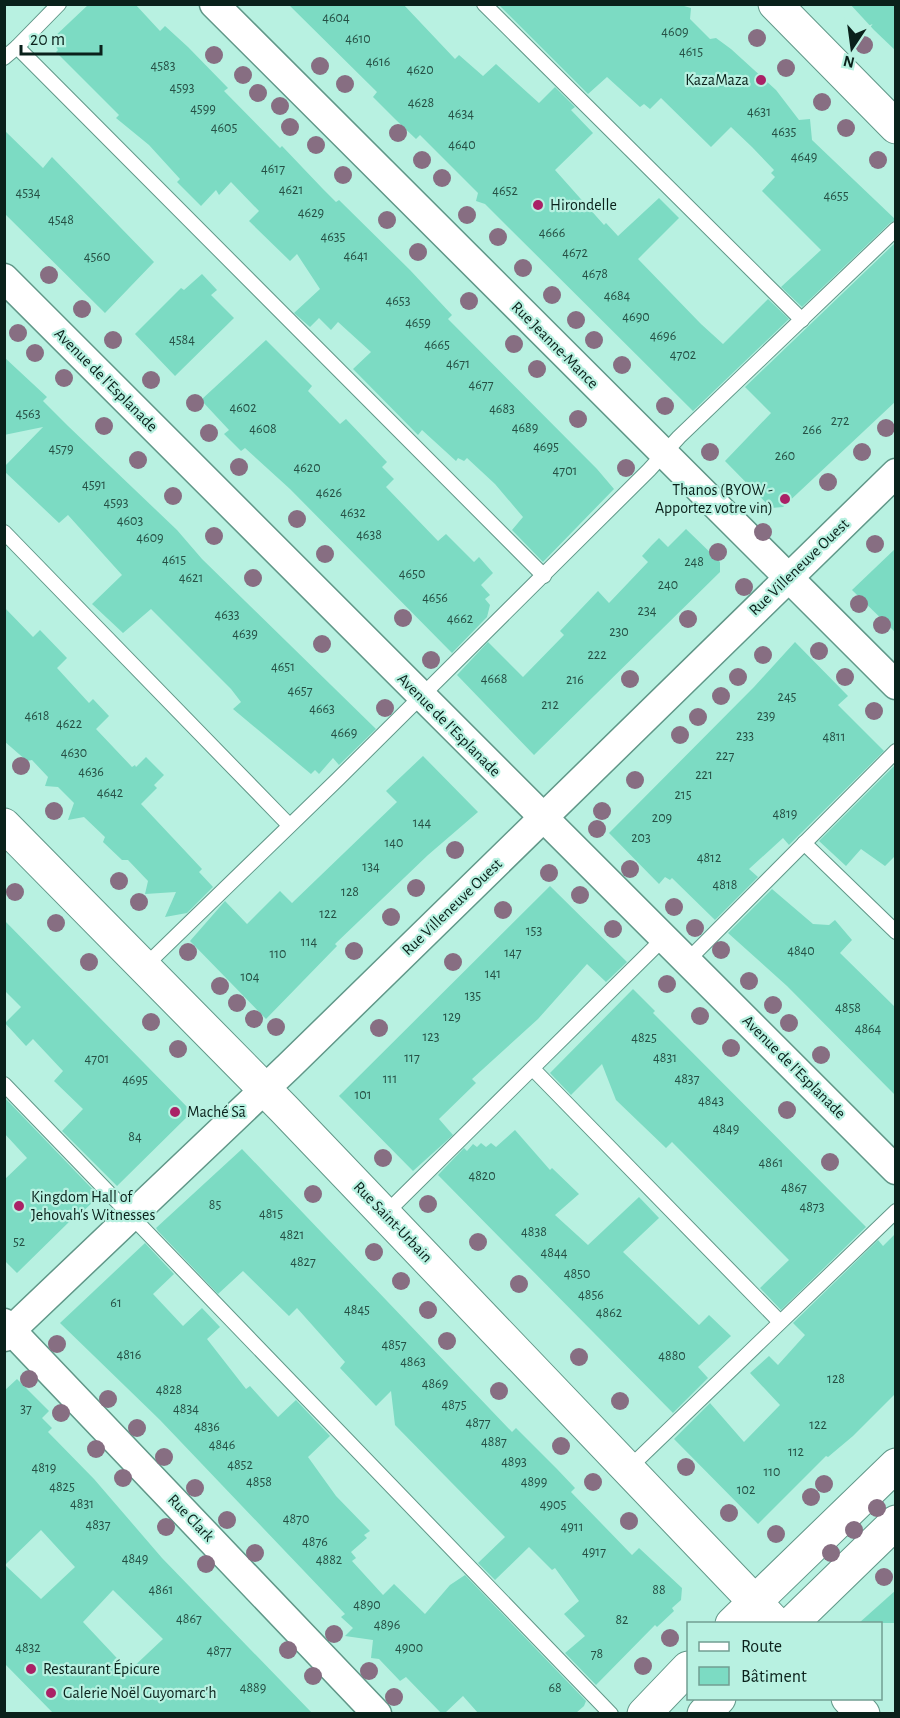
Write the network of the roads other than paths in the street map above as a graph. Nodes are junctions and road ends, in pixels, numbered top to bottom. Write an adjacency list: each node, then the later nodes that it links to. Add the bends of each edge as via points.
1 (58, 4): 5 (lane)
2 (214, 4): 11 (street, Rue Jeanne-Mance)
3 (484, 4): 10 (lane)
4 (775, 4): 7 (main road)
5 (17, 47): 6 (lane); 14 (lane)
6 (4, 58)
7 (896, 127)
8 (896, 230): 10 (lane)
9 (4, 278): 17 (street, Avenue de l'Esplanade)
10 (802, 320): 11 (lane)
11 (664, 453): 14 (lane); 15 (street, Rue Jeanne-Mance)
12 (896, 473): 15 (street, Rue Villeneuve Ouest)
13 (4, 532): 21 (lane)
14 (544, 576): 17 (lane)
15 (789, 578): 16 (street, Rue Jeanne-Mance); 19 (street, Rue Villeneuve Ouest)
16 (896, 685)
17 (421, 696): 19 (street, Avenue de l'Esplanade); 21 (lane)
18 (896, 751): 22 (lane)
19 (543, 818): 24 (street, Avenue de l'Esplanade); 29 (street, Rue Villeneuve Ouest)
20 (4, 825): 26 (main road, Rue Saint-Urbain)
21 (289, 825): 26 (lane)
22 (804, 843): 23 (lane); 25 (lane)
23 (896, 932)
24 (664, 938): 25 (street, Avenue de l'Esplanade); 27 (lane)
25 (688, 960): 30 (street, Avenue de l'Esplanade)
26 (144, 967): 29 (main road, Rue Saint-Urbain)
27 (532, 1069): 33 (lane); 34 (lane)
28 (4, 1084): 32 (lane)
29 (264, 1089): 32 (street, Rue Villeneuve Ouest); 33 (main road, Rue Saint-Urbain)
30 (896, 1170)
31 (896, 1211): 34 (lane)
32 (132, 1213): 35 (street, Rue Villeneuve Ouest); 46 (lane)
33 (385, 1214): 37 (main road, Rue Saint-Urbain)
34 (780, 1322): 37 (lane)
35 (7, 1331): 45 (street, Rue Clark)
36 (896, 1465): 39 (main road)
37 (629, 1468): 39 (main road, Rue Saint-Urbain)
38 (896, 1522): 41 (main road)
39 (765, 1612): 40 (main road)
40 (735, 1622)
41 (792, 1622)
42 (687, 1669): 47 (main road)
43 (716, 1700): 48 (main road)
44 (850, 1700): 49 (main road)
45 (377, 1713)
46 (611, 1713)
47 (644, 1713)
48 (704, 1713)
49 (862, 1713)

